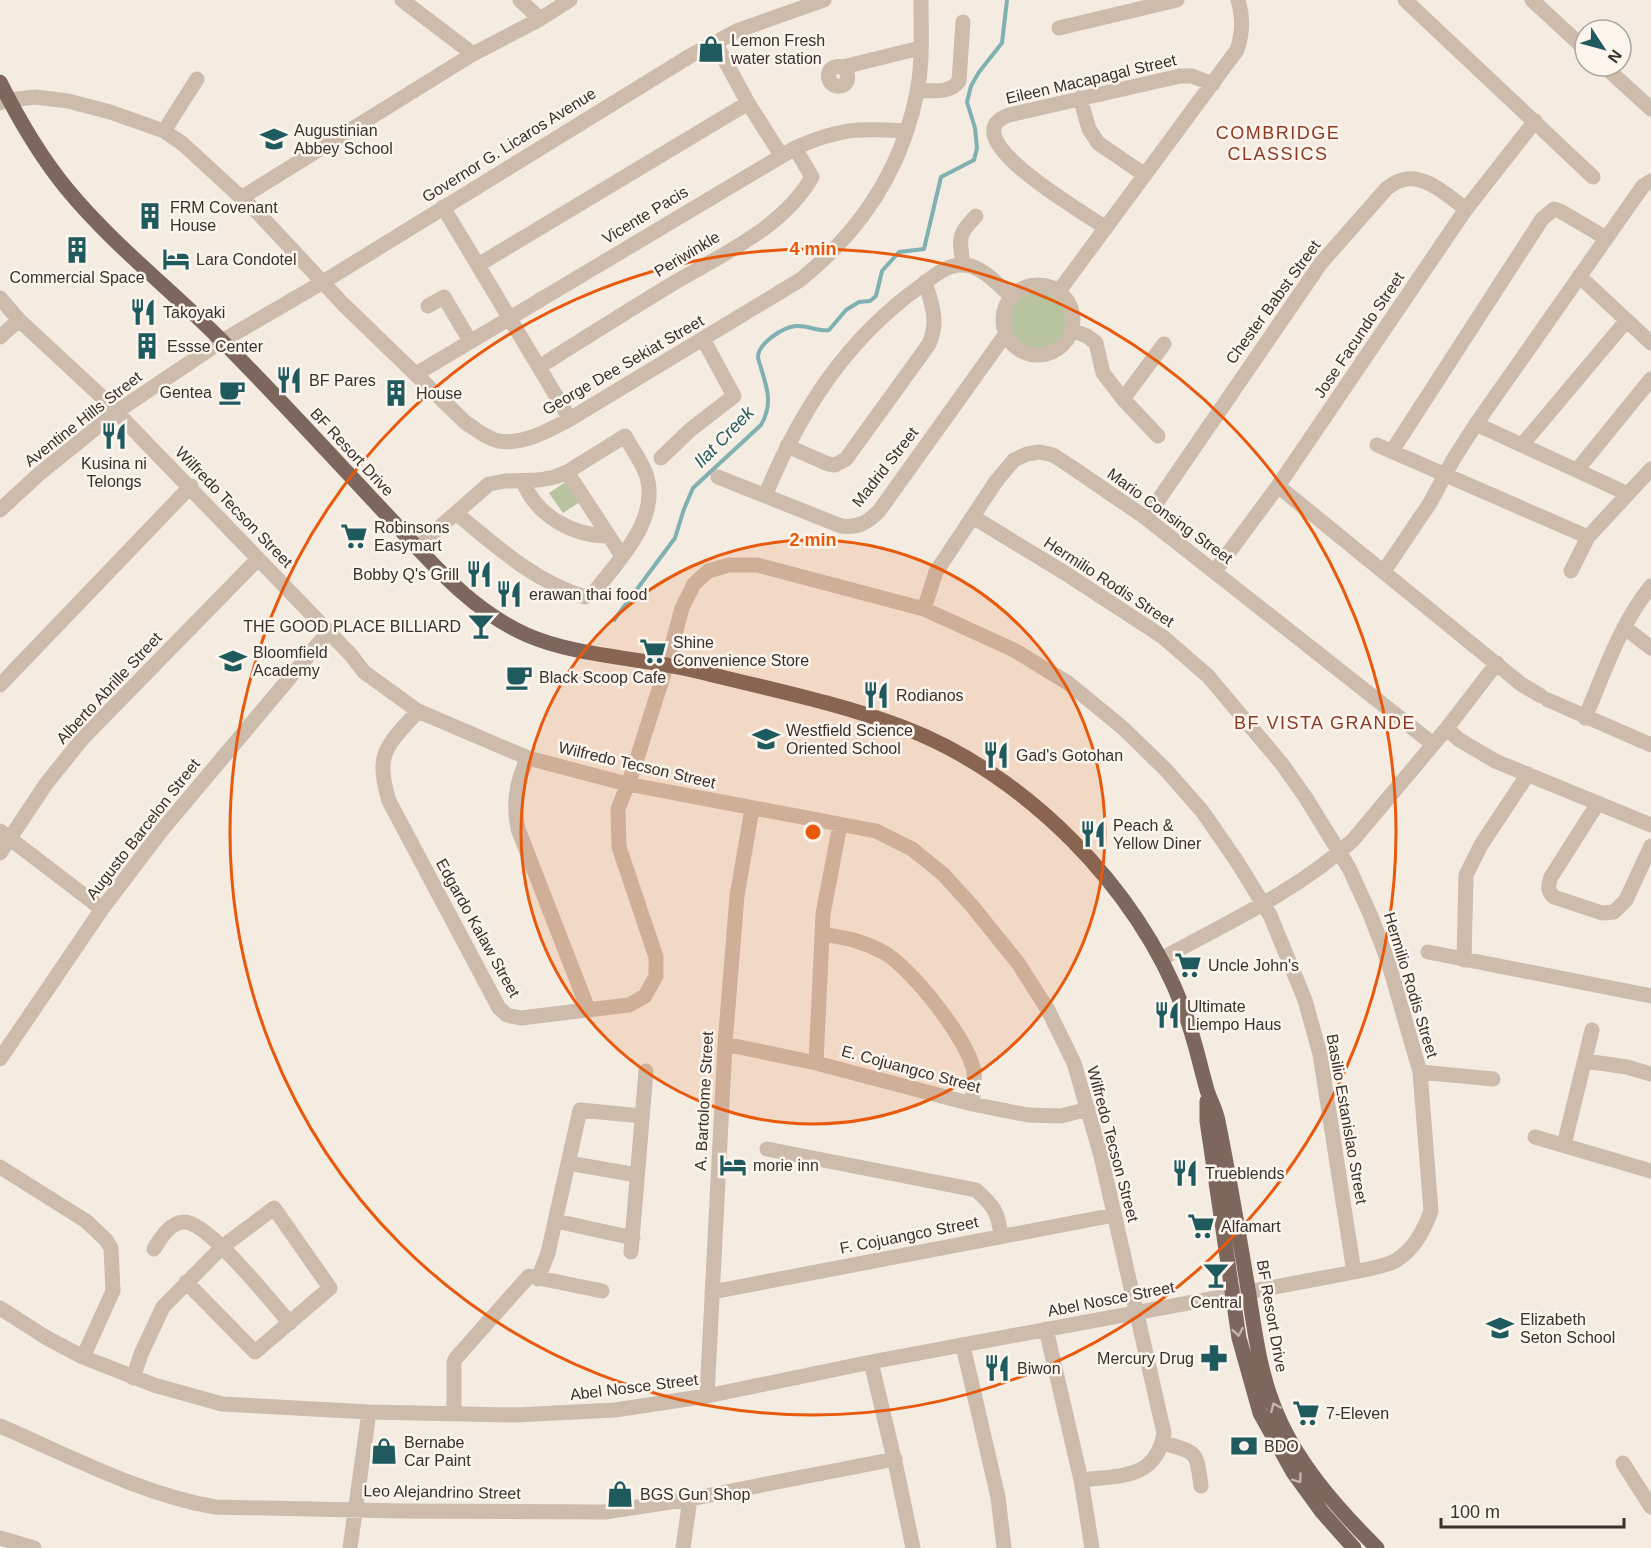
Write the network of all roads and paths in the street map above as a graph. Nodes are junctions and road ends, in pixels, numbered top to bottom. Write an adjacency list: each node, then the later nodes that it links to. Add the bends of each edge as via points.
1 (402, 0): 16 (street)
2 (520, 0): 10 (street)
3 (570, 0): 10 (street)
4 (824, 0): 14 (street, Governor G. Licaros Avenue)
5 (921, 0): 15 (street, George Dee Sekiat Street)
6 (1177, 0): 12 (street)
7 (1238, 0): 21 (street, via 1241,38)
8 (1405, 0): 27 (street)
9 (1532, 0): 13 (street)
10 (540, 19): 16 (street)
11 (963, 22): 22 (street, via 959,81 950,89)
12 (1059, 28)
13 (1573, 38)
14 (715, 42): 25 (street); 36 (street, Governor G. Licaros Avenue)
15 (921, 48): 17 (street); 22 (street, George Dee Sekiat Street)
16 (473, 54): 35 (street)
17 (843, 66)
18 (1617, 78): 26 (street)
19 (197, 79): 29 (street)
20 (0, 82): 24 (main road, BF Resort Drive)
21 (1213, 84): 23 (street, Eileen Macapagal Street, via 1180,76); 32 (street)
22 (918, 91): 28 (street, George Dee Sekiat Street)
23 (1080, 98): 32 (street, via 1089,129 1098,143); 39 (street, Eileen Macapagal Street, via 1000,118 992,132 994,140 1020,170)
24 (4, 102): 29 (street, George Dee Sekiat Street, via 35,97 68,101); 57 (main road, BF Resort Drive, via 47,164 108,235)
25 (748, 103): 31 (street); 41 (street)
26 (1651, 110)
27 (1535, 121): 33 (street); 37 (street, Jose Facundo Street)
28 (907, 130): 30 (street, Vicente Pacis, via 843,130); 56 (street, George Dee Sekiat Street, via 890,174 854,228 829,255 800,280)
29 (164, 131): 35 (street, George Dee Sekiat Street)
30 (795, 148): 31 (street, Vicente Pacis); 61 (street, Periwinkle, via 812,177 787,212)
31 (781, 155): 50 (street, Vicente Pacis)
32 (1145, 175): 39 (street)
33 (1593, 177)
34 (1651, 181): 40 (street, via 1643,186)
35 (242, 198): 44 (street, George Dee Sekiat Street)
36 (443, 207): 41 (street); 44 (street, Governor G. Licaros Avenue)
37 (1466, 209): 81 (street, Jose Facundo Street); 87 (street, Chester Babst Street, via 1416,179 1401,180 1387,188 1321,263)
38 (976, 216): 42 (street, via 965,227 960,240)
39 (1106, 228): 46 (street)
40 (1606, 238): 43 (street); 72 (street, via 1554,209 1542,219)
41 (478, 265): 50 (street)
42 (963, 265): 45 (street, via 946,268); 47 (street, via 978,269)
43 (1579, 276): 52 (street); 67 (street)
44 (323, 282): 57 (street, Governor G. Licaros Avenue); 62 (street, George Dee Sekiat Street)
45 (926, 282): 71 (street, via 884,316 840,363); 71 (street, via 935,320 932,338 846,459 828,464)
46 (1059, 291): 47 (street, via 1047,285 1034,285); 53 (street, via 1071,309)
47 (1011, 296): 54 (street, via 1003,315)
48 (0, 298): 51 (street, Wilfredo Tecson Street)
49 (428, 306): 58 (street, via 444,297)
50 (510, 317): 58 (street, Vicente Pacis); 61 (street)
51 (19, 320): 55 (street); 65 (street, Wilfredo Tecson Street)
52 (1627, 320): 59 (street); 70 (street)
53 (1072, 330): 54 (street, via 1057,349 1040,355 1022,352); 64 (street, via 1096,343 1103,374)
54 (1005, 335): 83 (street, Madrid Street, via 869,520 861,525 841,526)
55 (0, 337)
56 (703, 339): 66 (street, George Dee Sekiat Street); 73 (street, via 734,396)
57 (222, 341): 65 (street, Aventine Hills Street); 90 (main road, BF Resort Drive)
58 (470, 341): 62 (street, Vicente Pacis)
59 (1651, 343)
60 (1164, 344): 64 (street)
61 (539, 367): 66 (street)
62 (416, 374): 66 (street, George Dee Sekiat Street, via 466,423 499,441 539,435)
63 (1651, 379): 75 (street)
64 (1122, 399): 68 (street)
65 (117, 412): 80 (street, Wilfredo Tecson Street); 84 (street, Aventine Hills Street)
66 (570, 419)
67 (1476, 424): 70 (street); 77 (street)
68 (1158, 436)
69 (1377, 445): 72 (street)
70 (1522, 445): 75 (street)
71 (788, 446): 83 (street)
72 (1392, 452): 77 (street)
73 (661, 458)
74 (1651, 469): 82 (street)
75 (1576, 470): 82 (street)
76 (567, 472): 79 (street); 88 (street); 91 (street, via 625,436 647,474 650,492 638,533)
77 (1444, 474): 89 (street); 94 (street, via 1430,503)
78 (718, 477): 83 (street, Madrid Street)
79 (523, 482): 85 (street, via 489,484); 88 (street, via 537,507 575,531)
80 (190, 486): 92 (street, Wilfredo Tecson Street); 103 (street)
81 (1278, 486): 93 (street, Jose Facundo Street); 94 (street)
82 (1629, 494): 89 (street)
83 (765, 496)
84 (0, 510)
85 (457, 514): 90 (street); 91 (street, via 526,568 585,597 595,591)
86 (973, 517): 87 (street, Mario Consing Street, via 1014,460 1040,452 1073,468); 97 (street, Mario Consing Street, via 936,572); 118 (street, Hermilio Rodis Street, via 1163,637 1208,676 1282,764)
87 (1146, 518): 93 (street, Mario Consing Street)
88 (609, 536): 91 (street)
89 (1588, 537): 95 (street)
90 (417, 547): 102 (main road, BF Resort Drive, via 494,619 531,637 574,650)
91 (622, 556)
92 (258, 559): 99 (street, Wilfredo Tecson Street); 116 (street, Alberto Abrille Street, via 82,739)
93 (1215, 571): 107 (street, Mario Consing Street)
94 (1384, 571): 101 (street)
95 (1571, 571)
96 (1651, 586): 98 (street)
97 (924, 609): 102 (street, Basilio Estanislao Street, via 757,565 729,565 708,571 694,584 682,608); 120 (street, Basilio Estanislao Street, via 1014,650 1068,683 1123,728 1202,811)
98 (1624, 627): 100 (street); 105 (street)
99 (329, 631): 104 (street, Wilfredo Tecson Street, via 364,672); 121 (street, Augusto Barcelon Street)
100 (1651, 648)
101 (1497, 663): 105 (street, via 1521,684); 106 (street)
102 (667, 664): 111 (street, Edgardo Kalaw Street); 124 (main road, BF Resort Drive, via 833,704 906,728 954,750 1047,815 1085,853 1124,902)
103 (0, 685)
104 (418, 711): 109 (street, Wilfredo Tecson Street); 127 (street, Edgardo Kalaw Street, via 388,745 382,761 383,782 389,801 499,1008 520,1018)
105 (1585, 718): 108 (street)
106 (1447, 728): 107 (street); 110 (street, via 1458,739)
107 (1433, 744): 118 (street)
108 (1651, 745)
109 (528, 759): 111 (street, Wilfredo Tecson Street); 127 (street, via 517,787 518,829)
110 (1528, 774): 112 (street); 125 (street, via 1480,845 1466,874)
111 (627, 784): 113 (street, Wilfredo Tecson Street); 127 (street, Edgardo Kalaw Street, via 618,808 619,847 656,957 656,976 645,996 629,1005)
112 (1598, 803): 115 (street); 117 (street, via 1551,877 1549,893 1602,913 1614,912 1626,900)
113 (752, 809): 114 (street, Wilfredo Tecson Street); 129 (street, A. Bartolome Street, via 737,896)
114 (840, 825): 122 (street); 139 (street, Wilfredo Tecson Street, via 876,831 912,849 943,874 972,906 1018,963 1048,1010 1074,1063)
115 (1651, 825)
116 (5, 835): 119 (street, Alberto Abrille Street); 121 (street)
117 (1651, 846)
118 (1340, 852): 120 (street); 134 (street, Hermilio Rodis Street, via 1371,914)
119 (0, 853)
120 (1263, 903): 124 (street); 153 (street, Basilio Estanislao Street, via 1305,1000 1320,1054)
121 (102, 909): 130 (street, Augusto Barcelon Street)
122 (822, 934): 132 (street); 138 (street, via 859,940 886,953 919,984 937,1005 974,1070)
123 (1428, 952): 125 (street)
124 (1161, 959): 137 (main road, BF Resort Drive, via 1183,1006)
125 (1464, 960): 126 (street)
126 (1651, 996)
127 (588, 1010)
128 (1592, 1030): 131 (street)
129 (725, 1044): 132 (street, E. Cojuangco Street); 158 (street, A. Bartolome Street)
130 (0, 1059)
131 (1585, 1061): 135 (street); 142 (street)
132 (816, 1063): 138 (street, E. Cojuangco Street)
133 (646, 1071): 140 (street)
134 (1420, 1072): 136 (street); 153 (street, Hermilio Rodis Street, via 1431,1211 1423,1232 1394,1262)
135 (1651, 1074)
136 (1493, 1079)
137 (1208, 1095): 157 (main road, BF Resort Drive, via 1218,1121); 159 (main road, BF Resort Drive, via 1207,1121)
138 (972, 1104): 139 (street, E. Cojuangco Street, via 1039,1116 1061,1116)
139 (1088, 1109): 148 (street, Wilfredo Tecson Street)
140 (642, 1116): 144 (street, via 580,1109); 147 (street)
141 (1534, 1137): 142 (street)
142 (1564, 1145): 146 (street)
143 (767, 1149): 150 (street, via 976,1190 992,1204)
144 (568, 1163): 147 (street); 149 (street)
145 (0, 1167): 165 (street, via 86,1221 111,1248 113,1291)
146 (1651, 1170)
147 (637, 1175): 149 (street, via 632,1245)
148 (1114, 1215): 150 (street, F. Cojuangco Street); 161 (street, Wilfredo Tecson Street)
149 (556, 1221): 154 (street)
150 (1001, 1235): 158 (street, F. Cojuangco Street)
151 (222, 1247): 152 (street, via 185,1221 171,1227); 155 (street); 162 (street); 162 (street, via 274,1208 330,1288)
152 (154, 1249)
153 (1354, 1272): 157 (street, Hermilio Rodis Street)
154 (538, 1279): 156 (street); 170 (street, via 529,1276 456,1358)
155 (186, 1282): 162 (street, via 255,1352); 167 (street, via 163,1307)
156 (602, 1291)
157 (1249, 1291): 159 (street, Abel Nosce Street); 188 (main road, BF Resort Drive, one-way to 157, via 1353,1525 1305,1464 1278,1415 1260,1365)
158 (712, 1293): 168 (street, A. Bartolome Street)
159 (1232, 1295): 161 (street, Abel Nosce Street); 187 (main road, BF Resort Drive, one-way to 187, via 1239,1338 1260,1413 1293,1472)
160 (0, 1308): 165 (street, Abel Nosce Street)
161 (1137, 1312): 163 (street, Abel Nosce Street); 172 (street, via 1164,1433)
162 (290, 1323)
163 (1046, 1329): 164 (street, Abel Nosce Street); 175 (street)
164 (963, 1346): 166 (street, Abel Nosce Street); 185 (street, via 998,1497)
165 (83, 1357): 167 (street, Abel Nosce Street)
166 (871, 1362): 168 (street, Abel Nosce Street); 173 (street)
167 (133, 1378): 169 (street, Abel Nosce Street, via 222,1404)
168 (707, 1396): 170 (street, Abel Nosce Street, via 615,1410 516,1415)
169 (369, 1412): 170 (street, Abel Nosce Street); 179 (street)
170 (454, 1413)
171 (0, 1426): 179 (street, Leo Alejandrino Street, via 185,1502 215,1507)
172 (1162, 1443): 175 (street, via 1154,1461 1136,1473); 176 (street, via 1190,1450 1197,1458)
173 (895, 1459): 177 (street, Leo Alejandrino Street); 184 (street)
174 (1623, 1462): 178 (street)
175 (1081, 1480): 186 (street)
176 (1201, 1486)
177 (690, 1499): 179 (street, Leo Alejandrino Street, via 605,1512); 183 (street)
178 (1651, 1507)
179 (356, 1509): 182 (street)
180 (0, 1538): 181 (street)
181 (34, 1548)
182 (350, 1548)
183 (683, 1548)
184 (913, 1548)
185 (1004, 1548)
186 (1092, 1548)
187 (1354, 1548)
188 (1377, 1548)

